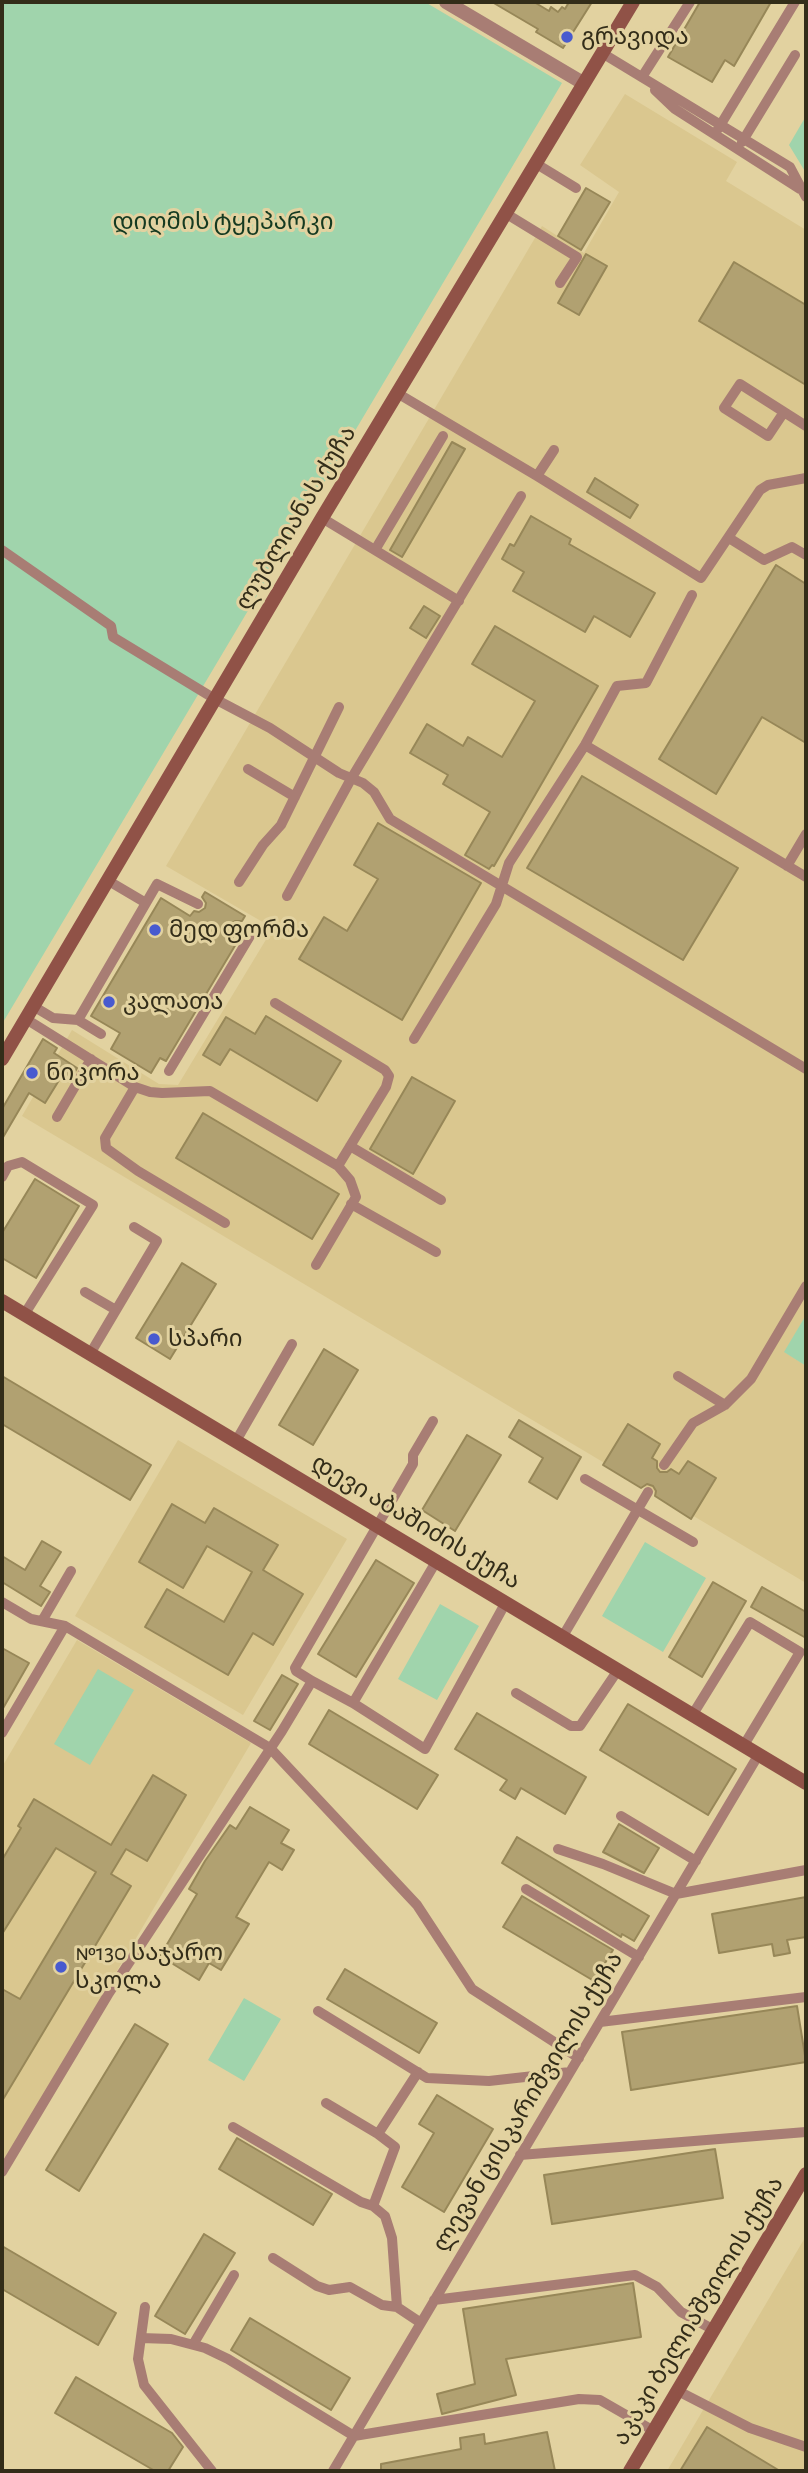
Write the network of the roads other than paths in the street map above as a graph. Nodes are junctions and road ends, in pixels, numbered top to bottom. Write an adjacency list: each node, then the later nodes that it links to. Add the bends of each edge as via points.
1 (446, 2): 8 (street)
2 (633, 2): 5 (street, ლუბლიანას ქუჩა)
3 (690, 2): 7 (lane)
4 (796, 2): 9 (lane)
5 (602, 53): 7 (lane); 8 (street, ლუბლიანას ქუჩა)
6 (795, 55): 11 (lane)
7 (642, 77): 9 (lane); 10 (lane, via 675,109)
8 (583, 83): 13 (street, ლუბლიანას ქუჩა)
9 (721, 123): 10 (lane); 11 (lane)
10 (714, 134): 12 (lane)
11 (744, 138): 12 (lane); 15 (lane, via 790,167)
12 (737, 149): 15 (lane)
13 (535, 163): 14 (lane); 16 (street, ლუბლიანას ქუჩა)
14 (576, 188)
15 (804, 194)
16 (505, 213): 17 (lane, via 577,257); 18 (street, ლუბლიანას ქუჩა)
17 (560, 283)
18 (397, 393): 23 (lane); 26 (street, ლუბლიანას ქუჩა)
19 (784, 412): 19 (lane, via 768,436 724,408 740,384); 20 (lane)
20 (806, 426)
21 (443, 436): 29 (lane)
22 (554, 450): 23 (lane)
23 (537, 476): 27 (lane, via 701,578)
24 (806, 478): 27 (lane, via 760,490)
25 (521, 496): 32 (lane)
26 (322, 518): 29 (lane); 33 (street, ლუბლიანას ქუჩა)
27 (729, 538): 30 (lane, via 764,560 792,547)
28 (2, 550): 33 (lane, via 111,626 113,637)
29 (375, 550): 32 (lane)
30 (806, 555)
31 (692, 595): 35 (lane, via 646,683 617,686)
32 (459, 601): 38 (lane)
33 (215, 699): 36 (lane); 43 (street, ლუბლიანას ქუჩა)
34 (339, 707): 36 (lane)
35 (586, 745): 41 (lane); 45 (lane, via 509,863)
36 (314, 757): 38 (lane); 39 (lane)
37 (248, 769): 39 (lane)
38 (351, 779): 45 (lane, via 373,792 390,819); 46 (lane)
39 (295, 797): 44 (lane, via 281,825)
40 (806, 834): 41 (lane)
41 (787, 866): 42 (lane)
42 (806, 877)
43 (107, 880): 47 (lane); 51 (street, ლუბლიანას ქუჩა)
44 (239, 882)
45 (502, 886): 55 (lane, via 496,904); 58 (lane)
46 (288, 896)
47 (146, 903): 48 (lane, via 157,884); 53 (lane)
48 (198, 904)
49 (238, 928): 59 (lane, via 250,936)
50 (275, 1003): 62 (lane, via 389,1076)
51 (33, 1006): 52 (street, ლუბლიანას ქუჩა); 53 (lane, via 53,1018)
52 (26, 1019): 56 (street, ლუბლიანას ქუჩა); 57 (lane)
53 (78, 1020): 54 (lane)
54 (101, 1034)
55 (414, 1039)
56 (2, 1059)
57 (91, 1059): 60 (lane); 61 (lane)
58 (806, 1069)
59 (169, 1071)
60 (135, 1087): 63 (lane, via 162,1093 210,1091); 67 (lane, via 105,1138 106,1149)
61 (57, 1118)
62 (350, 1146): 63 (lane); 65 (lane)
63 (338, 1166): 66 (lane, via 356,1197)
64 (2, 1177): 75 (lane, via 8,1166 22,1162 93,1205)
65 (441, 1200)
66 (351, 1205): 69 (lane); 70 (lane)
67 (225, 1223)
68 (134, 1227): 74 (lane, via 157,1241)
69 (436, 1252)
70 (316, 1265)
71 (806, 1286): 79 (lane, via 751,1379)
72 (85, 1292): 74 (lane)
73 (2, 1301): 75 (street, დევი აბაშიძის ქუჩა)
74 (116, 1310): 77 (lane)
75 (24, 1315): 77 (street, დევი აბაშიძის ქუჩა)
76 (292, 1344): 81 (lane)
77 (90, 1353): 81 (street, დევი აბაშიძის ქუჩა)
78 (678, 1376): 79 (lane)
79 (725, 1405): 82 (lane, via 693,1423)
80 (433, 1422): 86 (lane)
81 (236, 1441): 86 (street, დევი აბაშიძის ქუჩა)
82 (664, 1465)
83 (585, 1479): 85 (lane)
84 (648, 1492): 85 (lane)
85 (638, 1510): 87 (lane); 94 (lane)
86 (376, 1524): 88 (street, დევი აბაშიძის ქუჩა); 96 (lane, via 295,1668)
87 (693, 1542)
88 (437, 1560): 91 (street, დევი აბაშიძის ქუჩა); 98 (lane)
89 (71, 1571): 92 (lane)
90 (2, 1602): 92 (lane)
91 (506, 1602): 94 (street, დევი აბაშიძის ქუჩა); 98 (lane, via 425,1749)
92 (42, 1621): 93 (lane)
93 (65, 1626): 100 (lane); 102 (lane)
94 (563, 1636): 95 (street, დევი აბაშიძის ქუჩა)
95 (618, 1670): 97 (lane, via 580,1726 571,1726); 99 (street, დევი აბაშიძის ქუჩა)
96 (312, 1681): 98 (lane); 102 (lane)
97 (516, 1693)
98 (354, 1703)
99 (693, 1714): 101 (street, დევი აბაშიძის ქუჩა); 101 (lane, via 750,1622 800,1651)
100 (2, 1733)
101 (744, 1745): 103 (street, დევი აბაშიძის ქუჩა)
102 (270, 1748): 115 (lane, via 417,1905 472,1989); 123 (lane, via 109,1993)
103 (759, 1754): 104 (street, დევი აბაშიძის ქუჩა); 107 (lane, ლევან ცისკარიშვილის ქუჩა)
104 (806, 1783)
105 (621, 1816): 107 (lane)
106 (558, 1849): 110 (lane)
107 (696, 1861): 110 (lane, ლევან ცისკარიშვილის ქუჩა)
108 (806, 1870): 110 (lane)
109 (526, 1889): 111 (lane)
110 (676, 1894): 111 (lane, ლევან ცისკარიშვილის ქუჩა)
111 (639, 1957): 114 (lane, ლევან ცისკარიშვილის ქუჩა)
112 (806, 1997): 114 (lane)
113 (318, 2011): 116 (lane)
114 (600, 2022): 115 (lane, ლევან ცისკარიშვილის ქუჩა)
115 (579, 2058): 117 (lane, ლევან ცისკარიშვილის ქუჩა)
116 (418, 2072): 117 (lane, via 427,2078 489,2081); 121 (lane)
117 (570, 2072): 122 (lane, ლევან ცისკარიშვილის ქუჩა)
118 (326, 2103): 121 (lane)
119 (233, 2127): 125 (lane)
120 (806, 2132): 122 (lane)
121 (378, 2134): 125 (lane, via 395,2147)
122 (520, 2155): 128 (lane, ლევან ცისკარიშვილის ქუჩა)
123 (2, 2172)
124 (806, 2174): 132 (street, აკაკი ბელიაშვილის ქუჩა)
125 (373, 2206): 130 (lane, via 385,2216 392,2238)
126 (273, 2258): 130 (lane, via 317,2286 329,2290 351,2287 382,2305)
127 (234, 2275): 134 (lane)
128 (434, 2300): 131 (lane, ლევან ცისკარიშვილის ქუჩა); 132 (lane, via 635,2274 657,2287 681,2312)
129 (145, 2307): 133 (lane)
130 (397, 2307): 131 (lane)
131 (421, 2323): 137 (lane, ლევან ცისკარიშვილის ქუჩა)
132 (714, 2330): 135 (street, აკაკი ბელიაშვილის ქუჩა)
133 (141, 2338): 134 (lane); 139 (lane, via 138,2359 144,2385)
134 (194, 2343): 137 (lane)
135 (678, 2391): 136 (street, აკაკი ბელიაშვილის ქუჩა); 138 (lane, via 750,2428)
136 (654, 2431): 137 (lane, via 600,2400 579,2399); 141 (street, აკაკი ბელიაშვილის ქუჩა)
137 (354, 2436): 140 (lane, ლევან ცისკარიშვილის ქუჩა)
138 (806, 2447)
139 (212, 2471)
140 (332, 2471)
141 (630, 2471)

